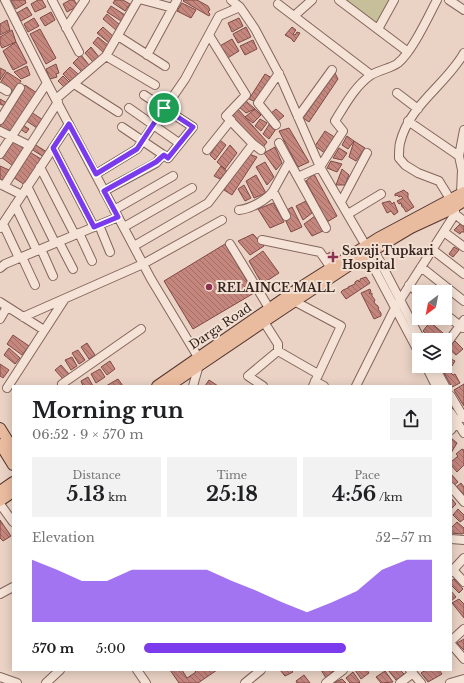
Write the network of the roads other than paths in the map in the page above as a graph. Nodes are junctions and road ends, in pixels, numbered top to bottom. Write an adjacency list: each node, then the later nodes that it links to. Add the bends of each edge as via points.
1 (5, 0): 30 (street)
2 (52, 0): 17 (street)
3 (85, 0): 17 (street)
4 (138, 0): 20 (street)
5 (143, 0): 12 (street)
6 (233, 0): 14 (street)
7 (312, 0): 16 (street)
8 (339, 0): 18 (street)
9 (394, 0): 18 (street)
10 (437, 0): 22 (street)
11 (453, 1): 15 (street)
12 (175, 4): 24 (street)
13 (278, 4): 16 (street)
14 (240, 8): 19 (street, via 219,16); 28 (street, via 256,28)
15 (464, 10)
16 (294, 16): 29 (street)
17 (66, 28): 21 (street)
18 (378, 29): 22 (street)
19 (209, 35): 38 (street, via 185,78); 43 (street, via 246,95 226,116)
20 (118, 36): 24 (street); 25 (street)
21 (79, 52)
22 (408, 52): 29 (street, via 398,63)
23 (464, 53): 39 (street)
24 (147, 55): 26 (street)
25 (106, 56): 31 (street); 32 (street)
26 (165, 66)
27 (332, 70): 41 (street)
28 (279, 73): 41 (street); 47 (street, via 258,103)
29 (372, 74): 65 (street, via 357,88 335,121 343,131)
30 (47, 83): 36 (street); 51 (street)
31 (74, 84): 36 (street); 40 (street)
32 (156, 85)
33 (20, 88): 42 (street)
34 (397, 93): 39 (street)
35 (144, 95): 38 (street)
36 (57, 100): 45 (street); 56 (street)
37 (129, 108): 46 (street)
38 (164, 108): 46 (street); 54 (street, via 193,127)
39 (418, 109): 44 (street)
40 (118, 112)
41 (298, 117): 65 (street)
42 (0, 120)
43 (231, 120): 55 (street); 58 (street)
44 (408, 121): 63 (street); 80 (street, via 400,143 399,158 418,173 439,182)
45 (69, 124): 57 (street); 67 (street)
46 (153, 125): 52 (street); 54 (street)
47 (276, 125)
48 (122, 127): 52 (street)
49 (464, 130): 63 (street)
50 (0, 131): 51 (street)
51 (11, 137): 56 (street); 61 (street)
52 (143, 140): 62 (street); 67 (street, via 137,149)
53 (280, 143): 64 (street)
54 (179, 144): 62 (street, via 168,158)
55 (253, 144): 59 (street); 96 (street, via 208,203)
56 (30, 146): 70 (street)
57 (53, 148): 66 (street); 88 (street)
58 (207, 150)
59 (261, 150)
60 (367, 153): 78 (street)
61 (0, 154)
62 (164, 155): 73 (street)
63 (459, 156): 77 (street)
64 (289, 162): 69 (street); 74 (street)
65 (320, 167): 69 (street); 78 (street)
66 (40, 168): 71 (street); 92 (street)
67 (96, 174): 73 (street)
68 (173, 176): 82 (street)
69 (298, 177): 90 (street)
70 (2, 185): 76 (street)
71 (28, 186): 76 (street); 94 (street)
72 (192, 188): 89 (street)
73 (104, 191): 82 (street)
74 (272, 191): 81 (street, via 265,199); 84 (street)
75 (381, 194): 83 (street)
76 (22, 195): 79 (street)
77 (463, 196): 80 (main road, Darga Road)
78 (340, 202): 83 (street)
79 (15, 205): 87 (street); 98 (street)
80 (454, 207): 86 (street); 91 (street); 99 (main road, Darga Road, via 378,238)
81 (239, 210)
82 (116, 213): 88 (street); 89 (street)
83 (348, 214): 99 (street)
84 (286, 216)
85 (222, 220): 104 (street)
86 (464, 221)
87 (1, 226): 102 (street)
88 (97, 226): 92 (street); 101 (street)
89 (124, 227): 96 (street)
90 (326, 228)
91 (444, 232): 97 (street); 100 (street)
92 (77, 234): 94 (street); 103 (street)
93 (262, 240): 107 (street, via 320,252)
94 (57, 242): 98 (street); 108 (street)
95 (230, 244): 119 (street)
96 (134, 246): 104 (street)
97 (464, 247)
98 (39, 250): 102 (street); 110 (street)
99 (369, 250): 107 (main road, Darga Road); 114 (main road, Darga Road); 116 (street); 120 (street)
100 (432, 250): 105 (street); 109 (street)
101 (110, 252)
102 (20, 258): 106 (street); 111 (street)
103 (92, 261)
104 (143, 264): 115 (street); 132 (street)
105 (421, 267): 112 (street); 117 (street)
106 (0, 268)
107 (331, 268): 114 (main road, Darga Road)
108 (73, 269)
109 (464, 274)
110 (53, 276)
111 (35, 285)
112 (409, 285): 113 (street); 116 (street)
113 (412, 287)
114 (291, 298): 119 (main road, Darga Road); 124 (main road, Darga Road); 135 (street, via 341,326)
115 (64, 299): 121 (street); 127 (street)
116 (400, 300): 120 (street); 128 (street)
117 (464, 301)
118 (4, 305): 121 (street); 123 (street)
119 (269, 308): 132 (main road, Darga Road)
120 (395, 308): 130 (street); 141 (street)
121 (23, 317): 127 (street)
122 (452, 318): 125 (street)
123 (0, 319)
124 (264, 322): 131 (street, via 278,344); 132 (main road, Darga Road)
125 (463, 325): 129 (street)
126 (141, 329): 136 (street)
127 (44, 330): 144 (street)
128 (417, 333)
129 (452, 337)
130 (412, 340)
131 (278, 351): 135 (street); 140 (street, via 248,376)
132 (199, 361): 137 (main road, Darga Road); 138 (main road, Darga Road); 139 (street)
133 (430, 373): 142 (street)
134 (438, 373): 143 (street)
135 (315, 381)
136 (62, 385)
137 (159, 385)
138 (170, 385)
139 (192, 385)
140 (262, 385)
141 (356, 385)
142 (436, 385)
143 (444, 385)
144 (7, 388)
145 (452, 398): 147 (street)
146 (452, 415): 148 (street)
147 (463, 416): 148 (street)
148 (456, 423): 150 (street); 151 (street)
149 (0, 428): 153 (main road)
150 (452, 429)
151 (464, 433)
152 (0, 444): 154 (main road)
153 (12, 447)
154 (12, 463)
155 (12, 483): 157 (main road)
156 (452, 488): 160 (street)
157 (0, 491)
158 (12, 493): 159 (main road)
159 (0, 502): 161 (street)
160 (464, 502)
161 (12, 520)
162 (452, 539): 163 (street)
163 (464, 540)
164 (464, 558): 165 (street)
165 (452, 571): 166 (street)
166 (464, 582)
167 (12, 588): 168 (street)
168 (0, 594)
169 (464, 629): 170 (street)
170 (452, 640)
171 (452, 645): 172 (street)
172 (464, 659)
173 (59, 671): 181 (street)
174 (138, 671): 182 (street)
175 (260, 671): 183 (street)
176 (342, 671): 184 (street)
177 (411, 672): 185 (street); 186 (street)
178 (0, 677): 180 (street)
179 (463, 680): 187 (street)
180 (17, 683)
181 (46, 683)
182 (146, 683)
183 (245, 683)
184 (326, 683)
185 (400, 683)
186 (421, 683)
187 (450, 683)

